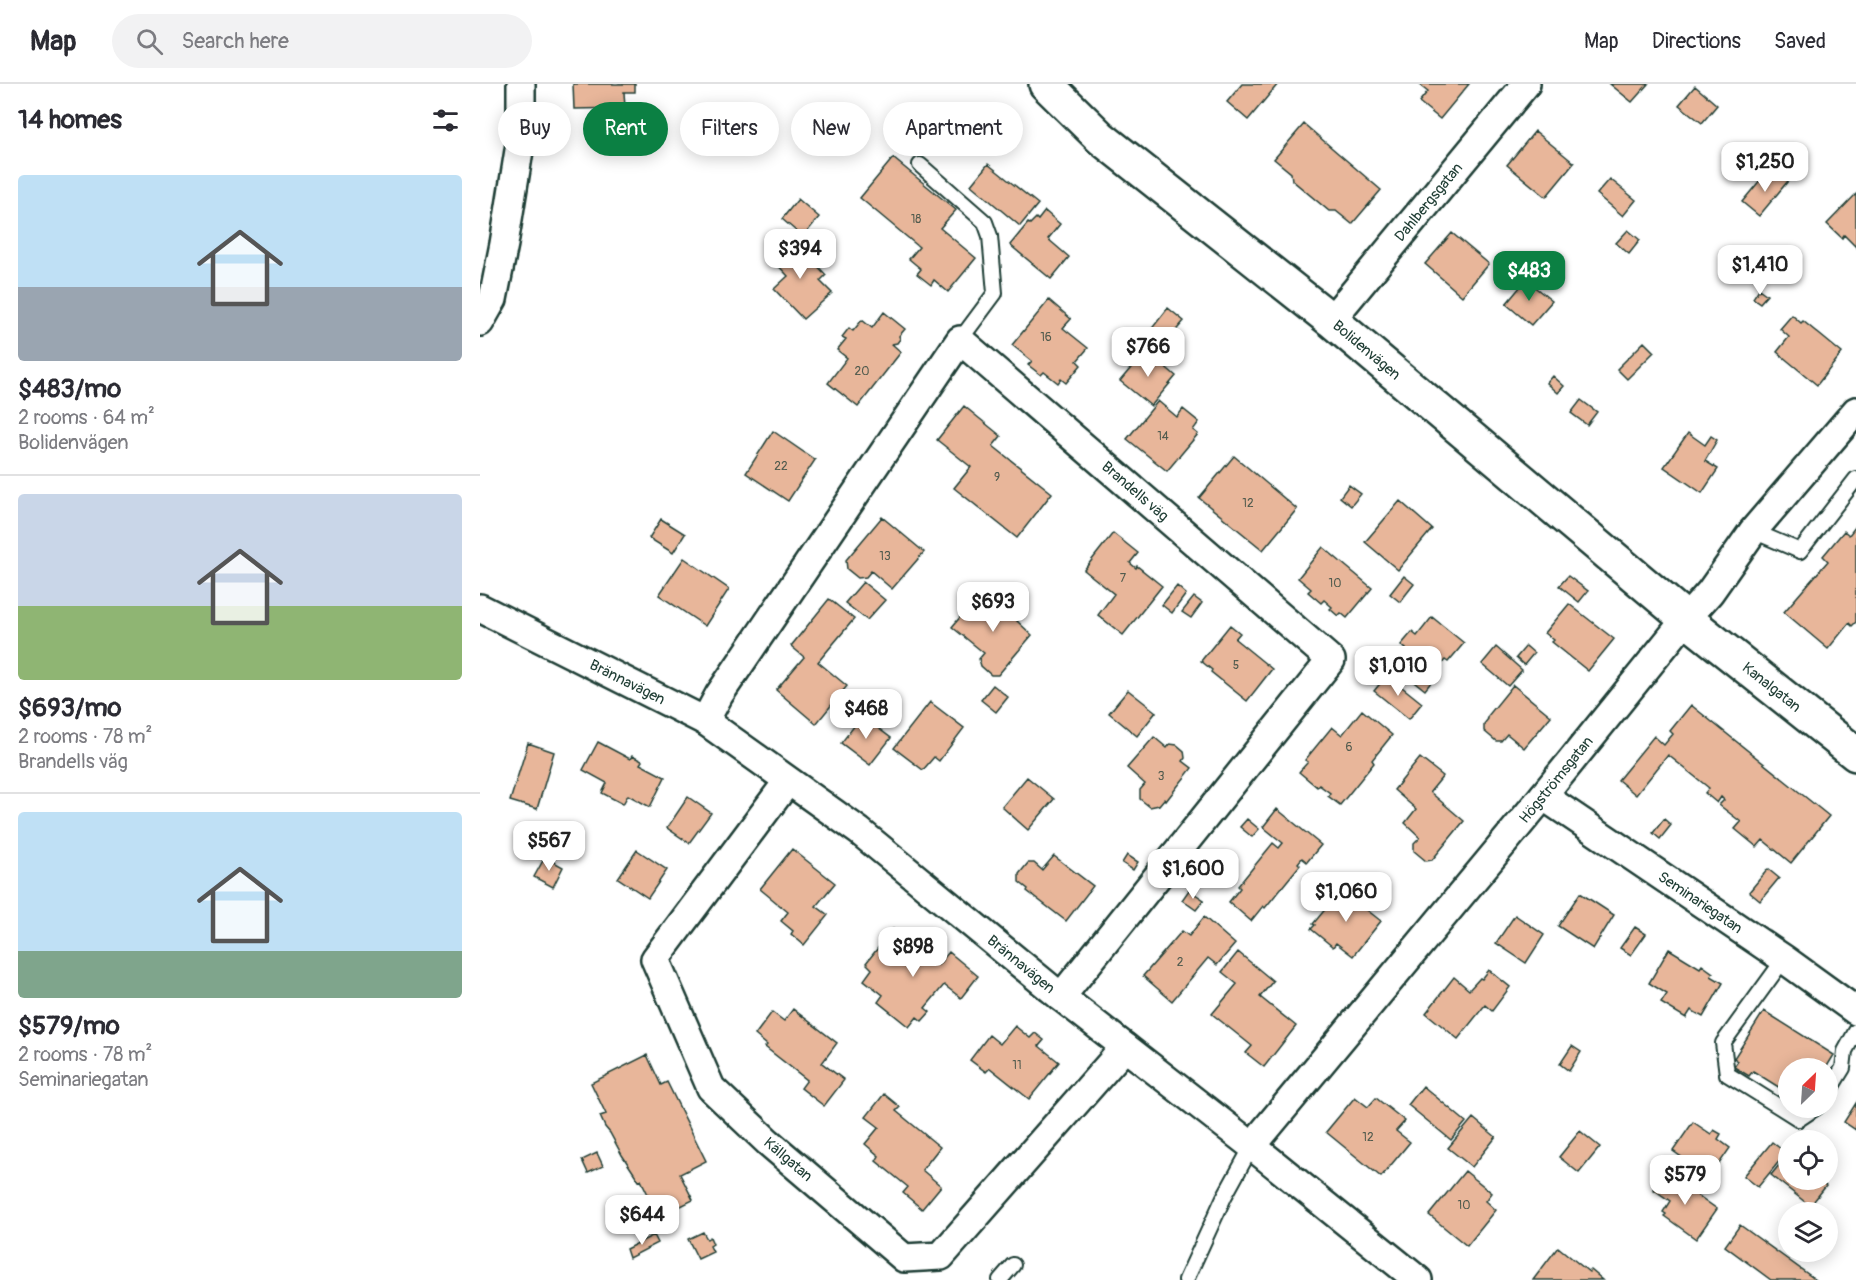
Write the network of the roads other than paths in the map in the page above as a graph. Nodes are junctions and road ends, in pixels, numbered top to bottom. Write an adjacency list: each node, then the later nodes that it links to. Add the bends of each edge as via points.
1 (521, 84): 6 (street, via 521,138 504,244 492,299)
2 (1046, 84): 5 (main road, Bolidenvägen, via 1101,138)
3 (1526, 84): 5 (street, Dahlbergsgatan)
4 (920, 165): 7 (lane, via 985,222 990,236 995,293)
5 (1331, 320): 12 (main road, Bolidenvägen)
6 (480, 322)
7 (960, 340): 13 (street); 18 (street, Brandells väg, via 1331,660)
8 (1853, 421): 10 (street, Högströmsgatan)
9 (1856, 479): 10 (lane, via 1800,551)
10 (1753, 531): 12 (street, Högströmsgatan)
11 (480, 608): 13 (street, Brännavägen)
12 (1686, 619): 14 (main road, Kanalgatan); 16 (street, Högströmsgatan)
13 (705, 721): 15 (street, Brännavägen)
14 (1856, 754)
15 (788, 782): 18 (street, Brännavägen, via 859,831); 21 (street, Källgatan, via 655,959 711,1088 904,1258 941,1256)
16 (1544, 796): 17 (street, Seminariegatan); 24 (street, Högströmsgatan)
17 (1784, 959): 19 (street, Seminariegatan); 23 (lane, via 1723,1043 1727,1074)
18 (1061, 997): 21 (street, Brännavägen)
19 (1856, 1011)
20 (1856, 1031): 22 (lane)
21 (1125, 1047): 24 (street, Brännavägen)
22 (1838, 1076)
23 (1778, 1106)
24 (1252, 1146): 27 (lane); 28 (street, Brännavägen)
25 (1013, 1265): 26 (lane)
26 (1000, 1280)
27 (1186, 1280)
28 (1418, 1280)

